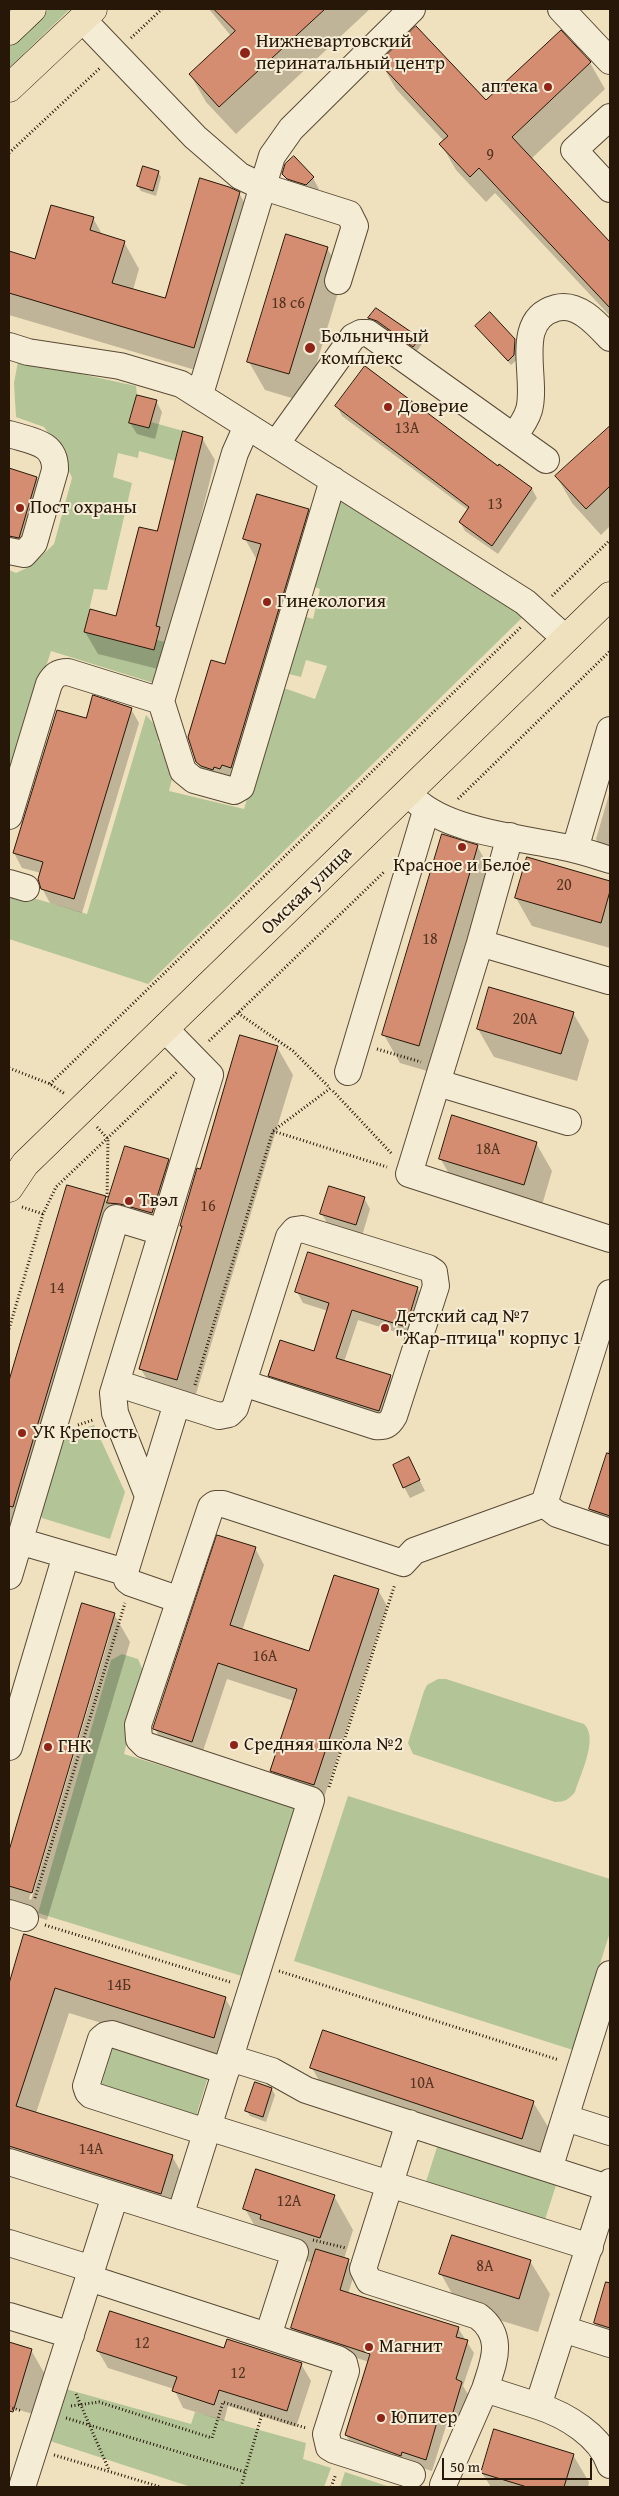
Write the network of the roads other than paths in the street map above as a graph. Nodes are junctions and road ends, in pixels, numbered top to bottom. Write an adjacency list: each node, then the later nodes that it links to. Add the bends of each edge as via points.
1 (32, 9): 5 (main road)
2 (561, 9): 6 (lane)
3 (87, 14): 7 (main road); 9 (lane, via 115,53 215,156 240,176)
4 (396, 14): 9 (lane, via 278,144)
5 (9, 31)
6 (610, 61)
7 (9, 88)
8 (610, 117): 10 (lane, via 574,150)
9 (261, 186): 11 (lane, via 343,210 353,220 355,226); 14 (lane)
10 (610, 189)
11 (338, 281)
12 (610, 338): 17 (lane, via 577,310 561,307 549,310 536,320 531,333 529,408)
13 (9, 346): 14 (lane, via 28,352 120,366 168,379)
14 (200, 394): 15 (lane)
15 (247, 426): 18 (lane); 24 (lane, via 235,453)
16 (9, 434): 21 (lane, via 46,446 56,461 34,543 24,554)
17 (514, 436): 18 (lane, via 368,333 361,333 353,337); 19 (lane)
18 (276, 444): 20 (lane)
19 (546, 460)
20 (333, 480): 23 (lane, via 537,611); 24 (lane, via 241,787 234,791 194,780 183,771)
21 (9, 551)
22 (610, 596): 23 (main road, Омская улица)
23 (566, 639): 26 (main road, Омская улица)
24 (161, 701): 27 (lane, via 68,672 54,676)
25 (610, 730): 29 (lane)
26 (425, 807): 28 (lane, via 483,830); 33 (main road, Омская улица); 35 (lane, via 357,1043)
27 (9, 816)
28 (510, 836): 29 (lane); 31 (lane)
29 (575, 849): 30 (lane)
30 (610, 860)
31 (480, 943): 32 (lane); 34 (lane)
32 (609, 981)
33 (165, 1030): 37 (main road, Омская улица); 39 (lane, via 210,1075)
34 (440, 1075): 36 (lane); 40 (lane, via 410,1174)
35 (339, 1080)
36 (568, 1122)
37 (17, 1158): 38 (main road, Омская улица)
38 (13, 1197)
39 (162, 1232): 42 (lane); 49 (lane, via 116,1218)
40 (610, 1239)
41 (610, 1294): 46 (lane)
42 (116, 1383): 44 (lane); 45 (lane, via 113,1393 115,1413)
43 (243, 1383): 43 (lane, via 289,1237 295,1230 302,1229 434,1272 436,1286 390,1424 375,1426); 44 (lane, via 235,1408 226,1416)
44 (183, 1405): 45 (lane)
45 (148, 1496): 50 (lane)
46 (544, 1504): 47 (lane, via 557,1514); 51 (lane, via 414,1551 403,1562 215,1504 208,1514)
47 (610, 1532)
48 (66, 1555): 49 (lane); 50 (lane); 52 (lane)
49 (13, 1558)
50 (128, 1578): 51 (lane)
51 (180, 1600): 54 (lane, via 138,1725 139,1739 145,1745 312,1800)
52 (9, 1747)
53 (610, 1974): 55 (lane)
54 (228, 2064): 56 (lane, via 272,2071 306,2090); 57 (lane); 57 (lane, via 112,2034 101,2040 86,2086 91,2095)
55 (566, 2118): 58 (lane); 60 (lane)
56 (409, 2123): 60 (lane); 61 (lane)
57 (207, 2130): 61 (lane); 64 (lane)
58 (610, 2132)
59 (9, 2162): 63 (lane)
60 (549, 2169): 62 (lane)
61 (388, 2184): 67 (lane); 74 (lane, via 363,2269 369,2281 478,2316 484,2321 496,2344)
62 (609, 2185): 65 (lane)
63 (116, 2196): 64 (lane); 68 (lane)
64 (180, 2216): 72 (lane, via 295,2252)
65 (605, 2219): 67 (lane)
66 (9, 2243): 68 (lane)
67 (590, 2247): 70 (lane)
68 (90, 2273): 71 (lane); 72 (lane)
69 (9, 2316): 71 (lane)
70 (563, 2329): 73 (lane); 75 (lane)
71 (71, 2335): 79 (lane)
72 (268, 2336): 77 (lane, via 344,2363 345,2378 326,2434 329,2447)
73 (610, 2344)
74 (485, 2389): 75 (lane); 78 (lane)
75 (538, 2406): 76 (lane, via 570,2420 606,2453)
76 (610, 2465)
77 (412, 2475)
78 (443, 2485)
79 (22, 2487)

